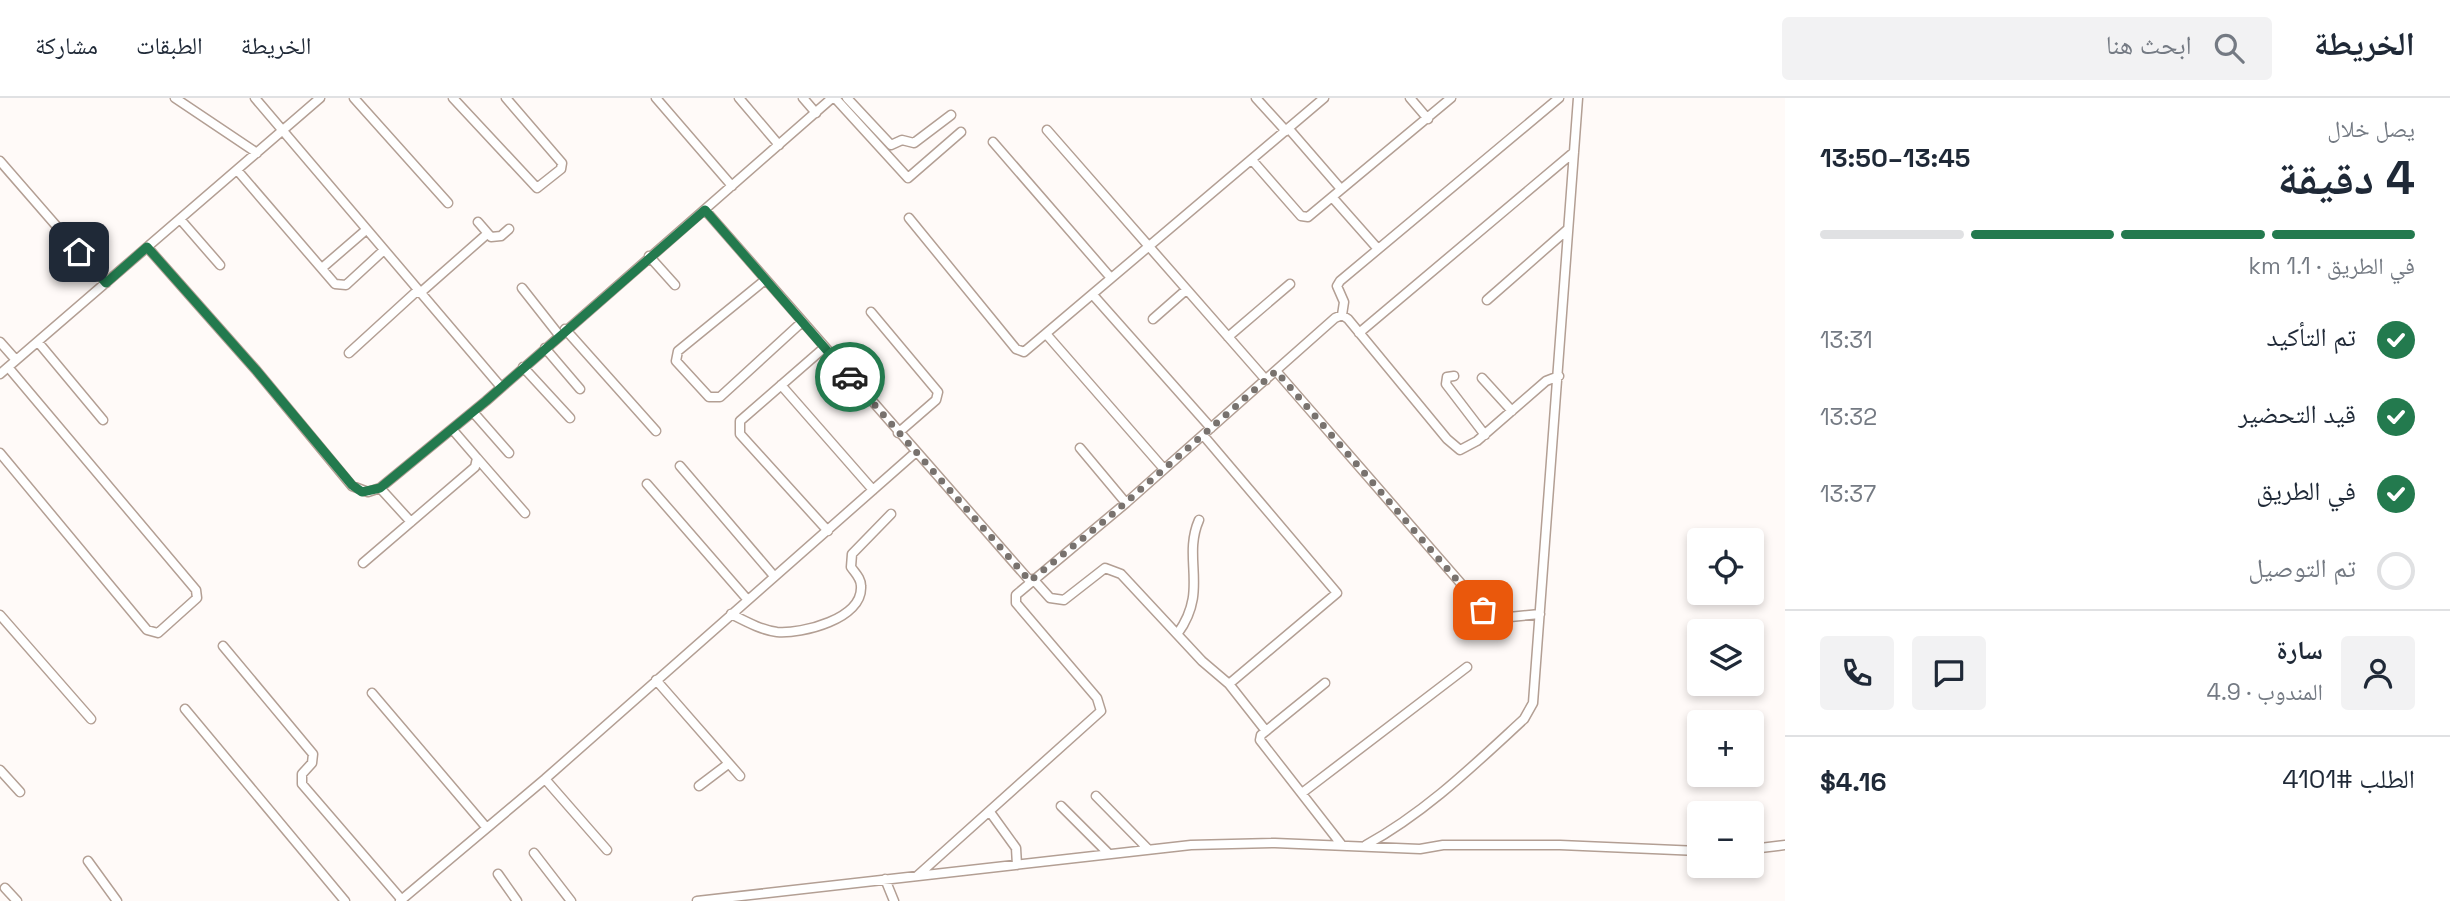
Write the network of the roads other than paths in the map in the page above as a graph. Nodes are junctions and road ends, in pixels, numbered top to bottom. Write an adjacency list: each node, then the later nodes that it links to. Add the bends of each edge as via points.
1 (175, 98): 28 (street)
2 (255, 98): 21 (street)
3 (320, 98): 21 (street)
4 (354, 98): 35 (street)
5 (453, 98): 6 (street, via 537,188 561,169 562,163)
6 (506, 98)
7 (656, 98): 32 (street)
8 (739, 98): 26 (street)
9 (803, 98): 18 (street)
10 (834, 98): 18 (street); 24 (street, via 908,178)
11 (847, 98): 19 (street, via 891,145 902,140 914,143)
12 (1256, 98): 23 (street)
13 (1324, 98): 23 (street)
14 (1410, 98): 20 (street)
15 (1451, 98): 20 (street)
16 (1559, 98): 46 (street)
17 (1578, 98): 27 (street)
18 (816, 113): 26 (street)
19 (951, 114)
20 (1427, 118): 33 (street)
21 (281, 130): 28 (street); 42 (street)
22 (1048, 130): 44 (street)
23 (1287, 130): 29 (street); 33 (street)
24 (961, 132)
25 (993, 142): 51 (street)
26 (779, 145): 32 (street)
27 (1574, 152): 41 (street); 66 (street)
28 (257, 153): 31 (street)
29 (1251, 160): 34 (street, via 1303,217); 44 (street)
30 (0, 161): 53 (street)
31 (237, 170): 38 (street); 50 (street)
32 (732, 186): 36 (street)
33 (1341, 188): 34 (street)
34 (1332, 197): 46 (street)
35 (448, 202)
36 (705, 210): 48 (street); 52 (street)
37 (909, 218): 67 (street, via 1016,349 1029,350)
38 (180, 219): 45 (street); 49 (street)
39 (478, 222): 43 (street)
40 (509, 229): 43 (street, via 496,237)
41 (1568, 229): 60 (street); 80 (street)
42 (366, 230): 47 (street); 50 (street)
43 (487, 234): 58 (street)
44 (1147, 246): 51 (street); 57 (street)
45 (147, 247): 53 (street); 104 (street, via 352,485 362,492)
46 (1378, 249): 62 (street, via 1338,284 1344,302)
47 (384, 250): 50 (street, via 346,285 335,284); 58 (street)
48 (649, 256): 55 (street); 65 (street)
49 (220, 265)
50 (322, 268)
51 (1111, 278): 59 (street)
52 (765, 280): 64 (street); 64 (street, via 678,351 676,362 709,397 720,397)
53 (106, 283): 69 (street)
54 (1290, 284): 68 (street)
55 (676, 285)
56 (522, 288): 65 (street)
57 (1186, 290): 63 (street); 68 (street)
58 (419, 292): 73 (street); 84 (street)
59 (1093, 295): 67 (street); 90 (street)
60 (1487, 300)
61 (871, 313): 93 (street, via 938,392 936,400)
62 (1342, 315): 66 (street); 77 (street)
63 (1153, 319)
64 (802, 322): 71 (street)
65 (562, 332): 72 (street); 92 (street)
66 (1359, 333): 95 (street, via 1456,449 1468,448)
67 (1047, 335): 102 (street)
68 (1228, 337): 82 (street)
69 (38, 341): 74 (street); 89 (street)
70 (0, 342): 74 (street)
71 (825, 347): 83 (street); 93 (street)
72 (545, 348): 76 (street); 85 (street)
73 (349, 353)
74 (16, 360): 75 (street)
75 (8, 367): 78 (street); 98 (street, via 197,590 197,598 158,633 147,629)
76 (523, 368): 84 (street); 88 (street)
77 (1276, 371): 82 (street); 119 (street)
78 (0, 374)
79 (1454, 376): 95 (street, via 1447,377 1446,384)
80 (1559, 376): 86 (street, via 1546,381); 117 (street)
81 (1482, 377): 86 (street)
82 (1266, 380): 90 (street)
83 (782, 385): 105 (street); 111 (street, via 740,421 740,433)
84 (501, 387): 87 (street)
85 (580, 388)
86 (1512, 411): 95 (street)
87 (473, 412): 91 (street); 99 (street)
88 (570, 418)
89 (103, 419)
90 (1211, 428): 94 (street)
91 (452, 429): 100 (street); 104 (street)
92 (656, 431)
93 (898, 433): 97 (street)
94 (1203, 435): 102 (street); 126 (street, via 1337,593)
95 (1485, 435)
96 (1080, 448): 106 (street)
97 (916, 452): 105 (street); 114 (street)
98 (0, 453)
99 (509, 453)
100 (477, 458): 107 (street); 110 (street, via 475,467)
101 (680, 466): 113 (street)
102 (1164, 469): 106 (street)
103 (647, 484): 115 (street)
104 (380, 488): 110 (street)
105 (873, 490): 111 (street)
106 (1126, 503): 114 (street)
107 (525, 513)
108 (891, 514): 116 (street, via 852,554 851,567 861,589 855,604 839,618 785,632 764,629)
109 (1199, 520): 121 (street, via 1194,600)
110 (411, 522): 112 (street)
111 (828, 531): 113 (street)
112 (363, 563)
113 (774, 576): 115 (street)
114 (1031, 580): 121 (street, via 1046,595 1064,600 1098,572 1113,569); 140 (street, via 1014,601 1097,698 1101,711)
115 (747, 599): 116 (street)
116 (731, 614): 124 (street)
117 (1541, 614): 119 (street); 144 (street, via 1533,703 1524,719 1431,802)
118 (0, 615): 129 (street)
119 (1490, 618): 120 (street)
120 (1458, 622)
121 (1178, 633): 126 (street)
122 (223, 646): 161 (street, via 313,754 302,784)
123 (1467, 667): 137 (street)
124 (656, 680): 131 (street); 134 (street)
125 (1325, 683): 130 (street)
126 (1229, 684): 130 (street)
127 (372, 693): 141 (street)
128 (185, 709): 160 (street)
129 (92, 719)
130 (1266, 731): 137 (street, via 1260,740)
131 (729, 764): 133 (street); 135 (street)
132 (2, 774): 136 (street)
133 (740, 776)
134 (545, 779): 141 (street); 147 (street)
135 (699, 786)
136 (20, 792)
137 (1302, 793): 142 (street)
138 (1096, 796): 146 (street)
139 (1061, 806): 150 (street)
140 (990, 812): 152 (street, via 1016,848); 154 (street)
141 (485, 827): 161 (street)
142 (1341, 844): 144 (street); 146 (street, via 1234,843)
143 (1785, 845): 145 (street)
144 (1363, 846): 148 (street)
145 (1764, 848)
146 (1148, 849): 150 (street)
147 (607, 850)
148 (1687, 850)
149 (534, 853): 163 (street)
150 (1109, 854): 152 (street)
151 (88, 861): 159 (street)
152 (1017, 864): 154 (street)
153 (498, 874): 162 (street)
154 (917, 876): 155 (street)
155 (885, 879): 157 (street); 165 (street)
156 (5, 888): 158 (street)
157 (742, 898): 164 (street)
158 (17, 901)
159 (117, 901)
160 (345, 901)
161 (401, 901)
162 (517, 901)
163 (571, 901)
164 (697, 901)
165 (894, 901)

